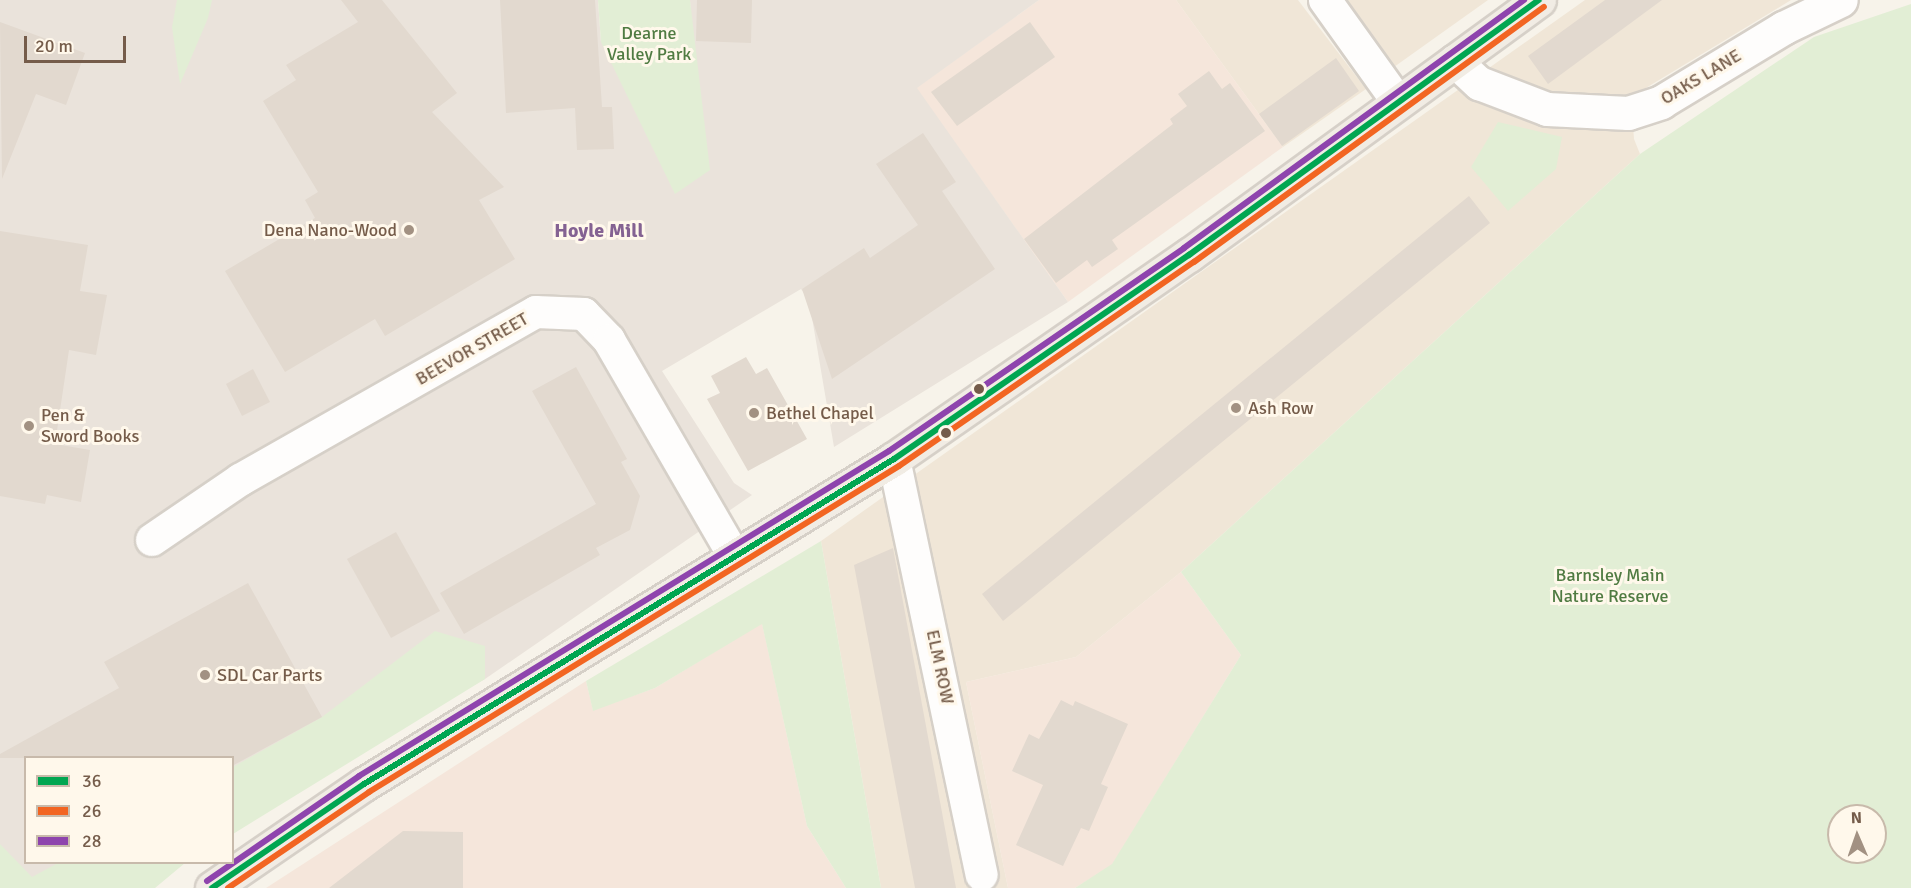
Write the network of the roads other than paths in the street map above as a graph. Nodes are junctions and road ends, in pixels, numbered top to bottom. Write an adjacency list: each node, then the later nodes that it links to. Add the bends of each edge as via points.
1 (1325, 0): 5 (street)
2 (1539, 0): 4 (highway)
3 (1841, 0): 4 (street, OAKS LANE, via 1783,28 1661,102 1628,113 1547,109 1479,83)
4 (1455, 61): 5 (highway)
5 (1398, 102): 6 (highway, via 1189,255)
6 (894, 459): 8 (highway); 9 (street, ELM ROW)
7 (152, 540): 8 (street, BEEVOR STREET, via 240,480 536,312 584,314 609,340)
8 (734, 556): 10 (highway, via 364,784)
9 (982, 875)
10 (212, 888)

